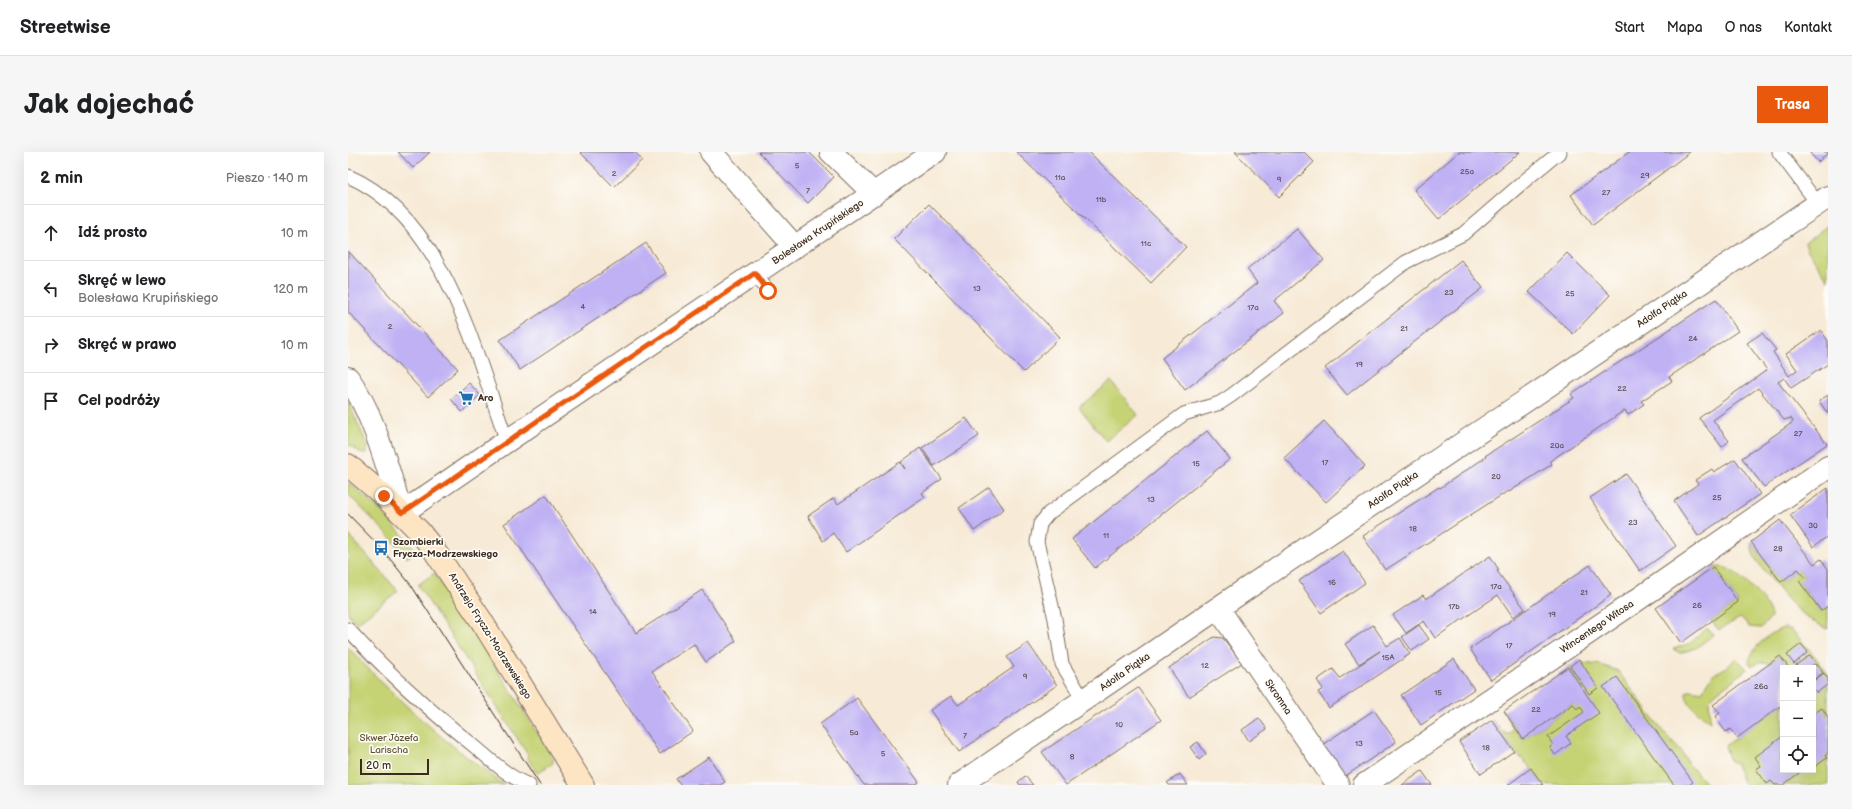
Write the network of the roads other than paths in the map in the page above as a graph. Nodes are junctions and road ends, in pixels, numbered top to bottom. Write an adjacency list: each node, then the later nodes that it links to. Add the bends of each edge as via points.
1 (711, 152): 9 (street)
2 (831, 152): 7 (street)
3 (935, 152): 7 (street, Bolesława Krupińskiego)
4 (1560, 152): 19 (lane, via 1463,234 1406,262 1232,395 1220,403 1184,414 1049,513 1040,524 1037,542 1055,618 1062,664)
5 (1779, 152): 8 (lane)
6 (348, 176): 13 (lane, via 360,181 391,204 430,252 448,282 465,320)
7 (874, 194): 9 (street, Bolesława Krupińskiego)
8 (1823, 200): 17 (street, Adolfa Piątka)
9 (795, 247): 10 (street, Bolesława Krupińskiego)
10 (755, 273): 11 (lane); 13 (street, Bolesława Krupińskiego)
11 (768, 291)
12 (348, 378): 16 (street, via 358,391 377,438)
13 (507, 441): 16 (street, Bolesława Krupińskiego)
14 (348, 465): 16 (main road, Andrzeja Frycza-Modrzewskiego)
15 (1828, 467): 24 (street, Wincentego Witosa)
16 (402, 513): 21 (main road, Andrzeja Frycza-Modrzewskiego, via 434,550 481,620)
17 (1218, 608): 19 (street, Adolfa Piątka); 23 (street, Skromna)
18 (348, 629): 20 (lane, via 389,673 429,710 508,773)
19 (1084, 701): 22 (street, Adolfa Piątka)
20 (529, 785)
21 (583, 785)
22 (959, 785)
23 (1338, 785)
24 (1364, 785)

